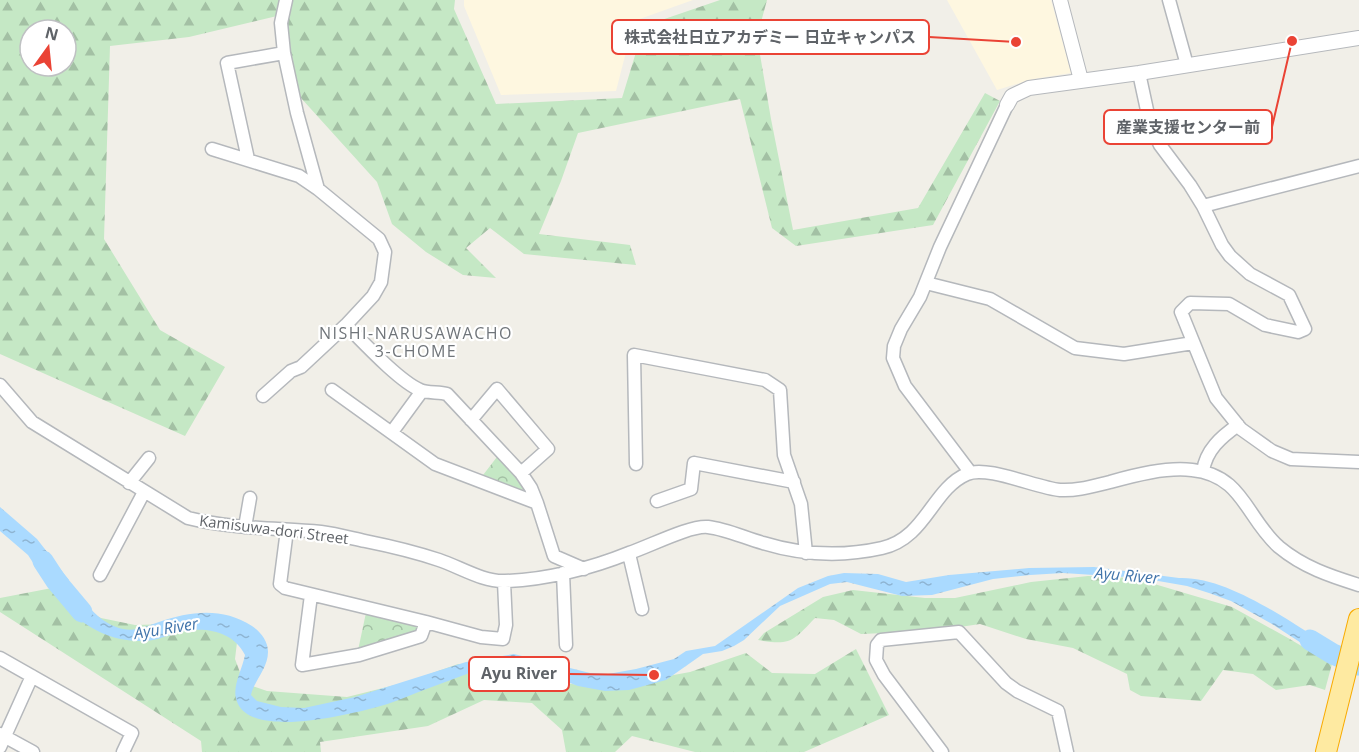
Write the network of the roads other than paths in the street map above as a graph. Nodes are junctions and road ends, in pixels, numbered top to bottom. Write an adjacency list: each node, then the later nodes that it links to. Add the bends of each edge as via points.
1 (286, 0): 5 (street, via 281,23)
2 (1060, 0): 8 (street)
3 (1169, 0): 6 (street)
4 (1359, 38): 6 (street)
5 (284, 53): 11 (street, via 227,63); 13 (street)
6 (1187, 66): 7 (street)
7 (1139, 73): 8 (street); 14 (street, via 1150,124 1160,145)
8 (1081, 80): 9 (street, via 1020,91)
9 (1007, 105): 15 (street, via 939,247)
10 (212, 148): 11 (street)
11 (248, 159): 13 (street, via 299,176)
12 (1359, 166): 14 (street)
13 (318, 189): 16 (street, via 379,239 385,252 381,282)
14 (1203, 206): 17 (street, via 1230,256 1250,274 1289,295 1305,329 1298,332 1265,325 1229,304 1190,303 1181,312)
15 (926, 283): 17 (street, via 990,299 1075,348 1124,354); 29 (street, via 901,329 893,358 905,386)
16 (346, 325): 20 (street, via 407,383); 21 (street, via 302,367)
17 (1193, 343): 23 (street, via 1216,398)
18 (0, 385): 32 (street, Kamisuwa-dori Street, via 32,422)
19 (332, 390): 24 (street)
20 (422, 391): 22 (street, via 447,394); 24 (street)
21 (263, 396)
22 (471, 420): 30 (street); 30 (street, via 498,389 548,449)
23 (1238, 425): 26 (street, via 1272,451 1291,459); 28 (street, via 1211,450)
24 (392, 432): 36 (street, via 435,464)
25 (149, 458): 32 (street)
26 (1359, 462)
27 (636, 464): 31 (street, via 634,355 765,380 780,390 784,455)
28 (1203, 471): 29 (street, via 1175,470 1062,490 991,473); 45 (street, via 1235,490 1264,531 1291,555 1319,572)
29 (970, 472): 40 (street, Kamisuwa-dori Street, via 953,484 918,527 896,543 873,549)
30 (521, 473): 36 (street)
31 (794, 482): 35 (street, via 694,463 691,489); 40 (street, via 801,504)
32 (129, 483): 33 (street, Kamisuwa-dori Street)
33 (144, 492): 37 (street, Kamisuwa-dori Street, via 188,518); 43 (street)
34 (250, 498): 37 (street)
35 (657, 501)
36 (537, 503): 41 (street, via 554,556)
37 (245, 526): 38 (street, Kamisuwa-dori Street)
38 (287, 530): 44 (street, Kamisuwa-dori Street, via 324,532 408,551); 46 (street, via 280,584)
39 (629, 554): 40 (street, Kamisuwa-dori Street, via 705,527); 41 (street, Kamisuwa-dori Street); 47 (street)
40 (806, 554)
41 (584, 569): 42 (street, Kamisuwa-dori Street)
42 (562, 573): 44 (street, Kamisuwa-dori Street); 50 (street)
43 (100, 575)
44 (504, 582): 48 (street, via 503,639 481,637)
45 (1359, 585)
46 (311, 595): 48 (street); 48 (street, via 302,665 359,655 421,636)
47 (642, 609)
48 (426, 621)
49 (1357, 627): 58 (highway)
50 (566, 645)
51 (0, 658): 52 (street)
52 (32, 676): 53 (street); 55 (street, via 132,733)
53 (1, 739): 54 (street)
54 (33, 752)
55 (123, 752)
56 (942, 752): 57 (street, via 884,675 876,660 877,645 882,640 959,632 1006,683 1058,711)
57 (1066, 752)
58 (1326, 752)

